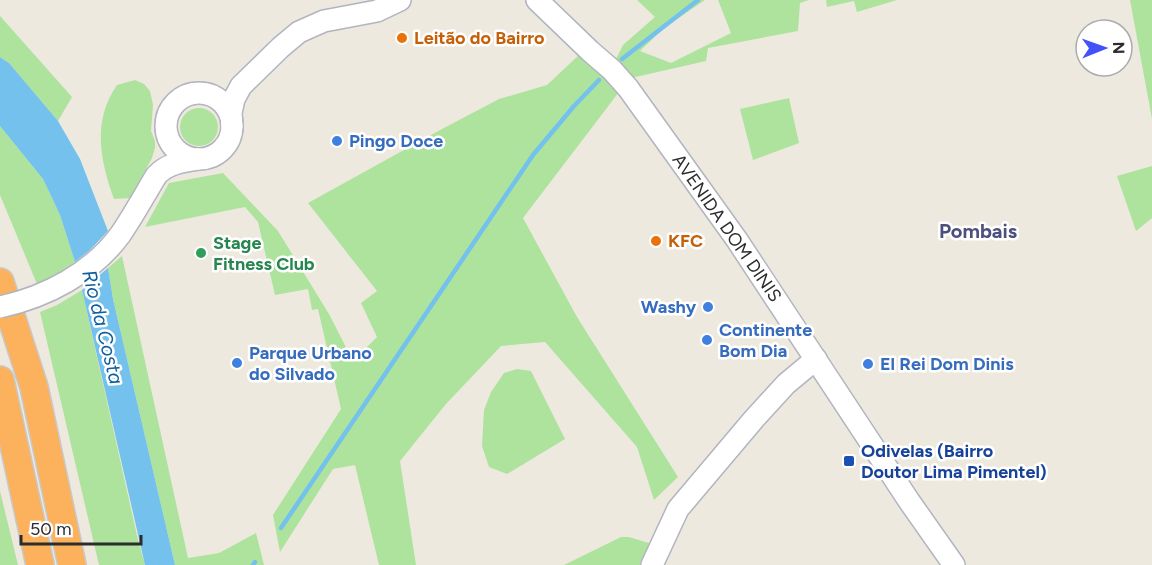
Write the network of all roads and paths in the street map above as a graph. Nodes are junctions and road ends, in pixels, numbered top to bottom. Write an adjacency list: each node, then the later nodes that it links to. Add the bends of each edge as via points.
1 (400, 0): 3 (street, via 377,11 324,21 299,32)
2 (537, 0): 11 (street, AVENIDA DOM DINIS, via 628,88)
3 (241, 86): 4 (street); 5 (street, via 234,99)
4 (207, 94): 5 (street, via 222,102); 6 (street, via 181,98 169,111)
5 (232, 127): 7 (street, via 222,150)
6 (166, 128): 7 (street, via 176,150); 8 (street)
7 (198, 159): 8 (street, via 171,165)
8 (158, 174): 10 (street, bridge, via 120,235 101,256 62,284)
9 (0, 282): 14 (highway, via 34,387)
10 (0, 307)
11 (816, 359): 15 (street, via 762,410 678,509); 16 (street, AVENIDA DOM DINIS)
12 (0, 380): 13 (highway)
13 (40, 565)
14 (72, 565)
15 (652, 565)
16 (954, 565)

